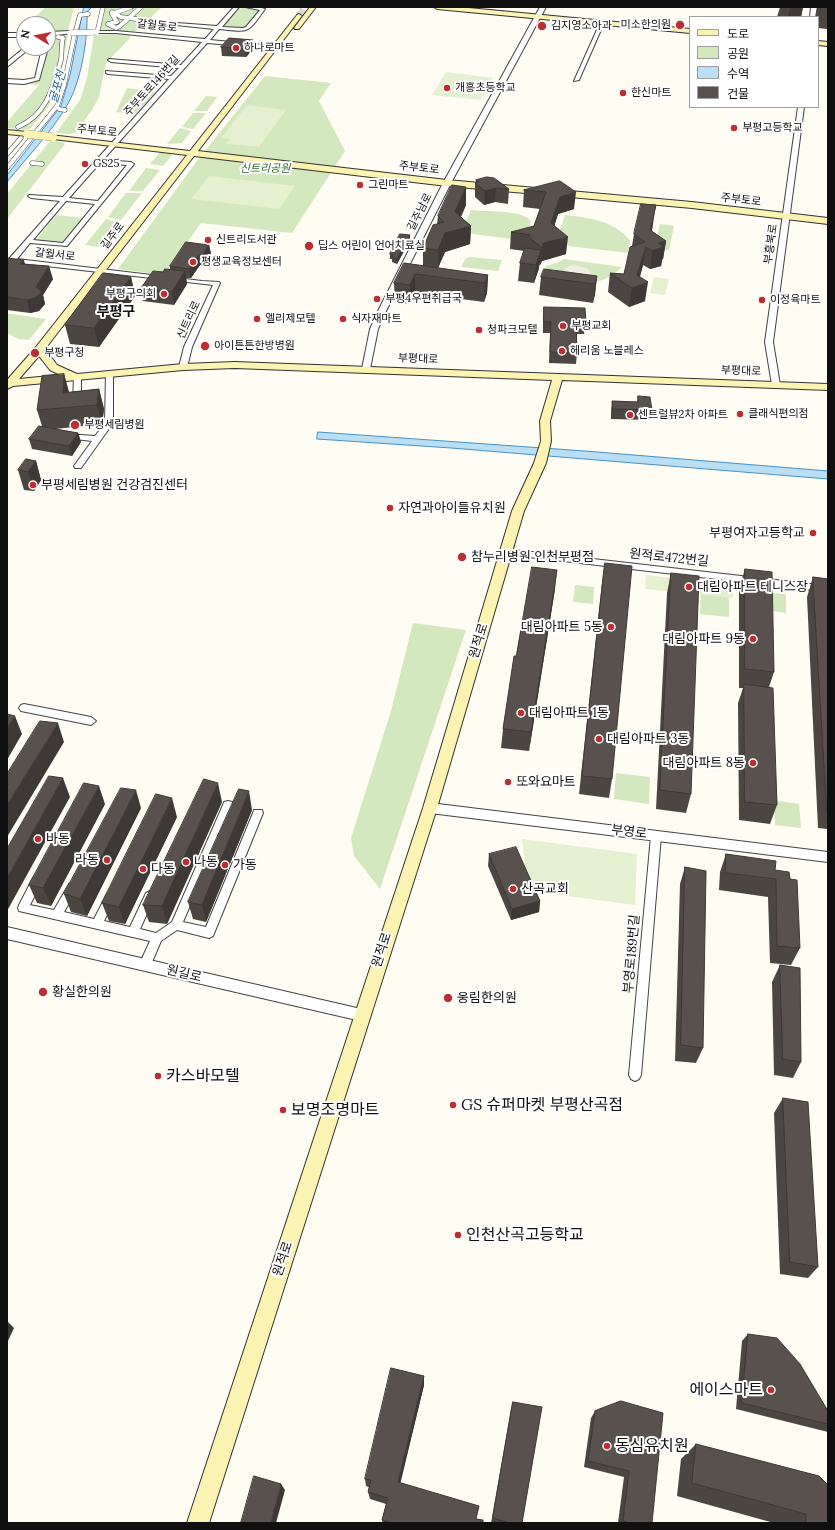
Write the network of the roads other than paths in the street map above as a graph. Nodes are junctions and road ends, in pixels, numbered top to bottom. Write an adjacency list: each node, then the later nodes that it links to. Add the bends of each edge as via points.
1 (103, 7): 23 (street)
2 (118, 7): 13 (street, via 112,11)
3 (130, 7): 13 (street)
4 (141, 7): 17 (street)
5 (237, 7): 21 (street, 주부토로146번길)
6 (247, 7): 21 (street, via 263,9 246,29 240,31)
7 (297, 7): 14 (main road, 길주로)
8 (313, 7): 15 (main road, 길주로)
9 (437, 7): 11 (main road)
10 (542, 7): 16 (street, 길주남로)
11 (450, 8): 16 (main road)
12 (88, 14): 22 (street, via 80,15)
13 (116, 14): 17 (street); 17 (street, via 117,22 108,24 116,28)
14 (295, 15): 15 (main road, via 300,12); 29 (main road, 길주로); 41 (main road, 길주로)
15 (308, 15): 41 (main road, 길주로, via 244,94)
16 (538, 17): 20 (main road); 55 (street, 길주남로)
17 (126, 18): 18 (street)
18 (136, 19)
19 (150, 22): 21 (street)
20 (602, 23): 24 (main road); 38 (street)
21 (218, 28): 28 (street, 주부토로146번길)
22 (76, 30)
23 (97, 31): 26 (street, 갈월동로, bridge); 28 (street, 갈월동로)
24 (689, 31)
25 (56, 34): 26 (street, 갈월동로)
26 (72, 35): 54 (street, via 64,85 57,106)
27 (58, 37): 45 (street, via 63,38 61,58 52,86 39,115)
28 (206, 42): 29 (street, 갈월동로); 35 (street, 주부토로146번길)
29 (264, 47): 32 (main road, 길주로)
30 (18, 56): 34 (street)
31 (43, 56): 39 (street, via 37,79 24,82)
32 (258, 56)
33 (112, 60): 35 (street)
34 (7, 65)
35 (183, 67): 37 (street, 주부토로146번길)
36 (108, 72): 37 (street)
37 (173, 78): 48 (street, 주부토로146번길)
38 (576, 80)
39 (7, 81)
40 (237, 82): 41 (main road, via 229,93)
41 (235, 97): 49 (main road, 길주로)
42 (801, 108): 59 (street, 부흥북로)
43 (59, 109): 44 (street)
44 (65, 110)
45 (18, 127)
46 (7, 132): 47 (main road, 주부토로)
47 (24, 136): 48 (main road, 주부토로, bridge); 50 (street)
48 (114, 144): 49 (main road, 주부토로); 51 (street, 주부토로146번길)
49 (192, 152): 55 (main road, 주부토로); 63 (main road, 길주로)
50 (7, 154)
51 (99, 161): 57 (street, 주부토로146번길); 58 (street, via 131,164)
52 (32, 163): 53 (street)
53 (42, 164)
54 (7, 168)
55 (447, 183): 59 (main road, 주부토로, via 684,204); 67 (street, 길주남로, via 382,310 374,329)
56 (31, 196): 57 (street)
57 (65, 200): 58 (street); 61 (street, 주부토로146번길)
58 (99, 203): 61 (street, via 65,245)
59 (786, 216): 60 (main road, 주부토로); 72 (street, 부흥북로, via 769,342)
60 (828, 221)
61 (29, 241): 62 (street, 주부토로146번길)
62 (10, 260): 63 (street, 갈월서로)
63 (101, 271): 64 (street, 갈월서로); 65 (main road, 길주로)
64 (218, 283): 66 (street, 신트리로, via 188,347)
65 (40, 349): 69 (main road, via 46,361 53,367); 71 (main road, 길주로)
66 (183, 367): 67 (main road, 부평대로, via 248,365); 68 (main road, 부평대로)
67 (366, 369): 70 (main road, 부평대로)
68 (109, 374): 69 (main road, 부평대로); 76 (street, via 105,405 109,423)
69 (77, 377): 71 (main road, 부평대로); 74 (street, via 77,407)
70 (558, 377): 72 (main road, 부평대로); 78 (main road, 원적로, via 545,421 546,441 540,463 518,511)
71 (8, 385)
72 (776, 385): 73 (main road, 부평대로)
73 (828, 387)
74 (85, 406)
75 (65, 436): 76 (street)
76 (98, 439): 77 (street)
77 (78, 466)
78 (506, 552): 79 (street, 원적로472번길); 83 (main road, 원적로)
79 (828, 589)
80 (24, 708): 81 (street)
81 (91, 721)
82 (228, 805): 93 (street)
83 (430, 808): 85 (street, 부영로); 98 (main road, 원적로)
84 (258, 813): 93 (street, via 209,933)
85 (656, 836): 86 (street, 부영로); 99 (street, 부영로189번길)
86 (828, 857)
87 (41, 874): 91 (street, via 23,908)
88 (76, 880): 91 (street)
89 (115, 889): 92 (street)
90 (154, 889): 94 (street)
91 (57, 915): 92 (street)
92 (98, 924): 94 (street)
93 (176, 925): 96 (street)
94 (133, 932): 96 (street)
95 (7, 933): 97 (street, 원길로)
96 (157, 938): 97 (street)
97 (146, 965): 98 (street, 원길로)
98 (361, 1015): 100 (main road, 원적로)
99 (636, 1075)
100 (198, 1523)

